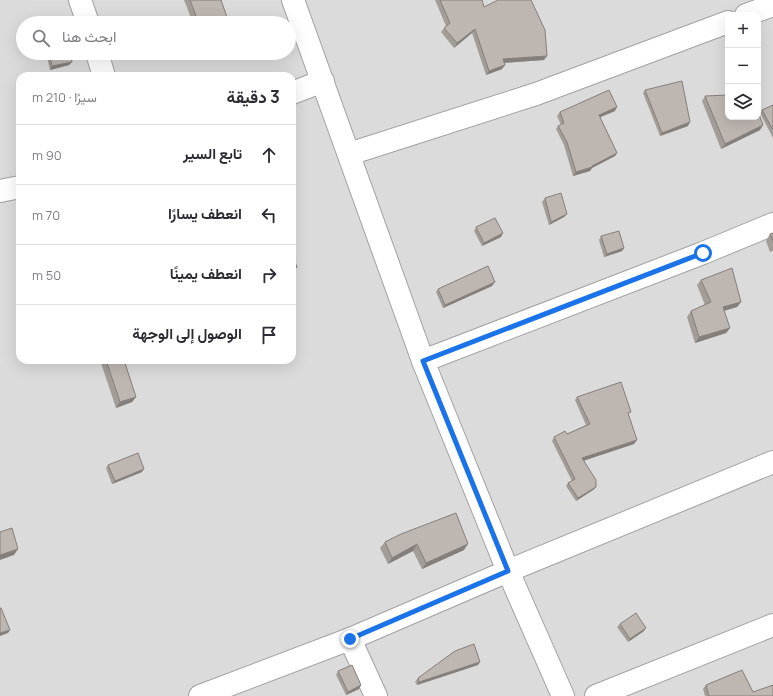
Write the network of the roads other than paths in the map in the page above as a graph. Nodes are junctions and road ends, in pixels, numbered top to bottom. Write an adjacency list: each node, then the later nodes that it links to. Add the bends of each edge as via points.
1 (80, 0): 5 (street)
2 (293, 0): 9 (street)
3 (773, 5): 4 (street)
4 (754, 12)
5 (86, 16)
6 (725, 23): 11 (street, via 536,94)
7 (99, 60): 8 (street)
8 (103, 72)
9 (323, 81): 10 (street); 11 (street)
10 (296, 91)
11 (349, 154): 15 (street)
12 (16, 188): 13 (street)
13 (0, 191)
14 (773, 224): 15 (street)
15 (423, 361): 17 (street)
16 (773, 462): 17 (street)
17 (508, 571): 19 (street); 22 (street)
18 (773, 625): 23 (street)
19 (350, 639): 20 (street); 21 (street)
20 (200, 696)
21 (376, 696)
22 (563, 696)
23 (596, 696)

